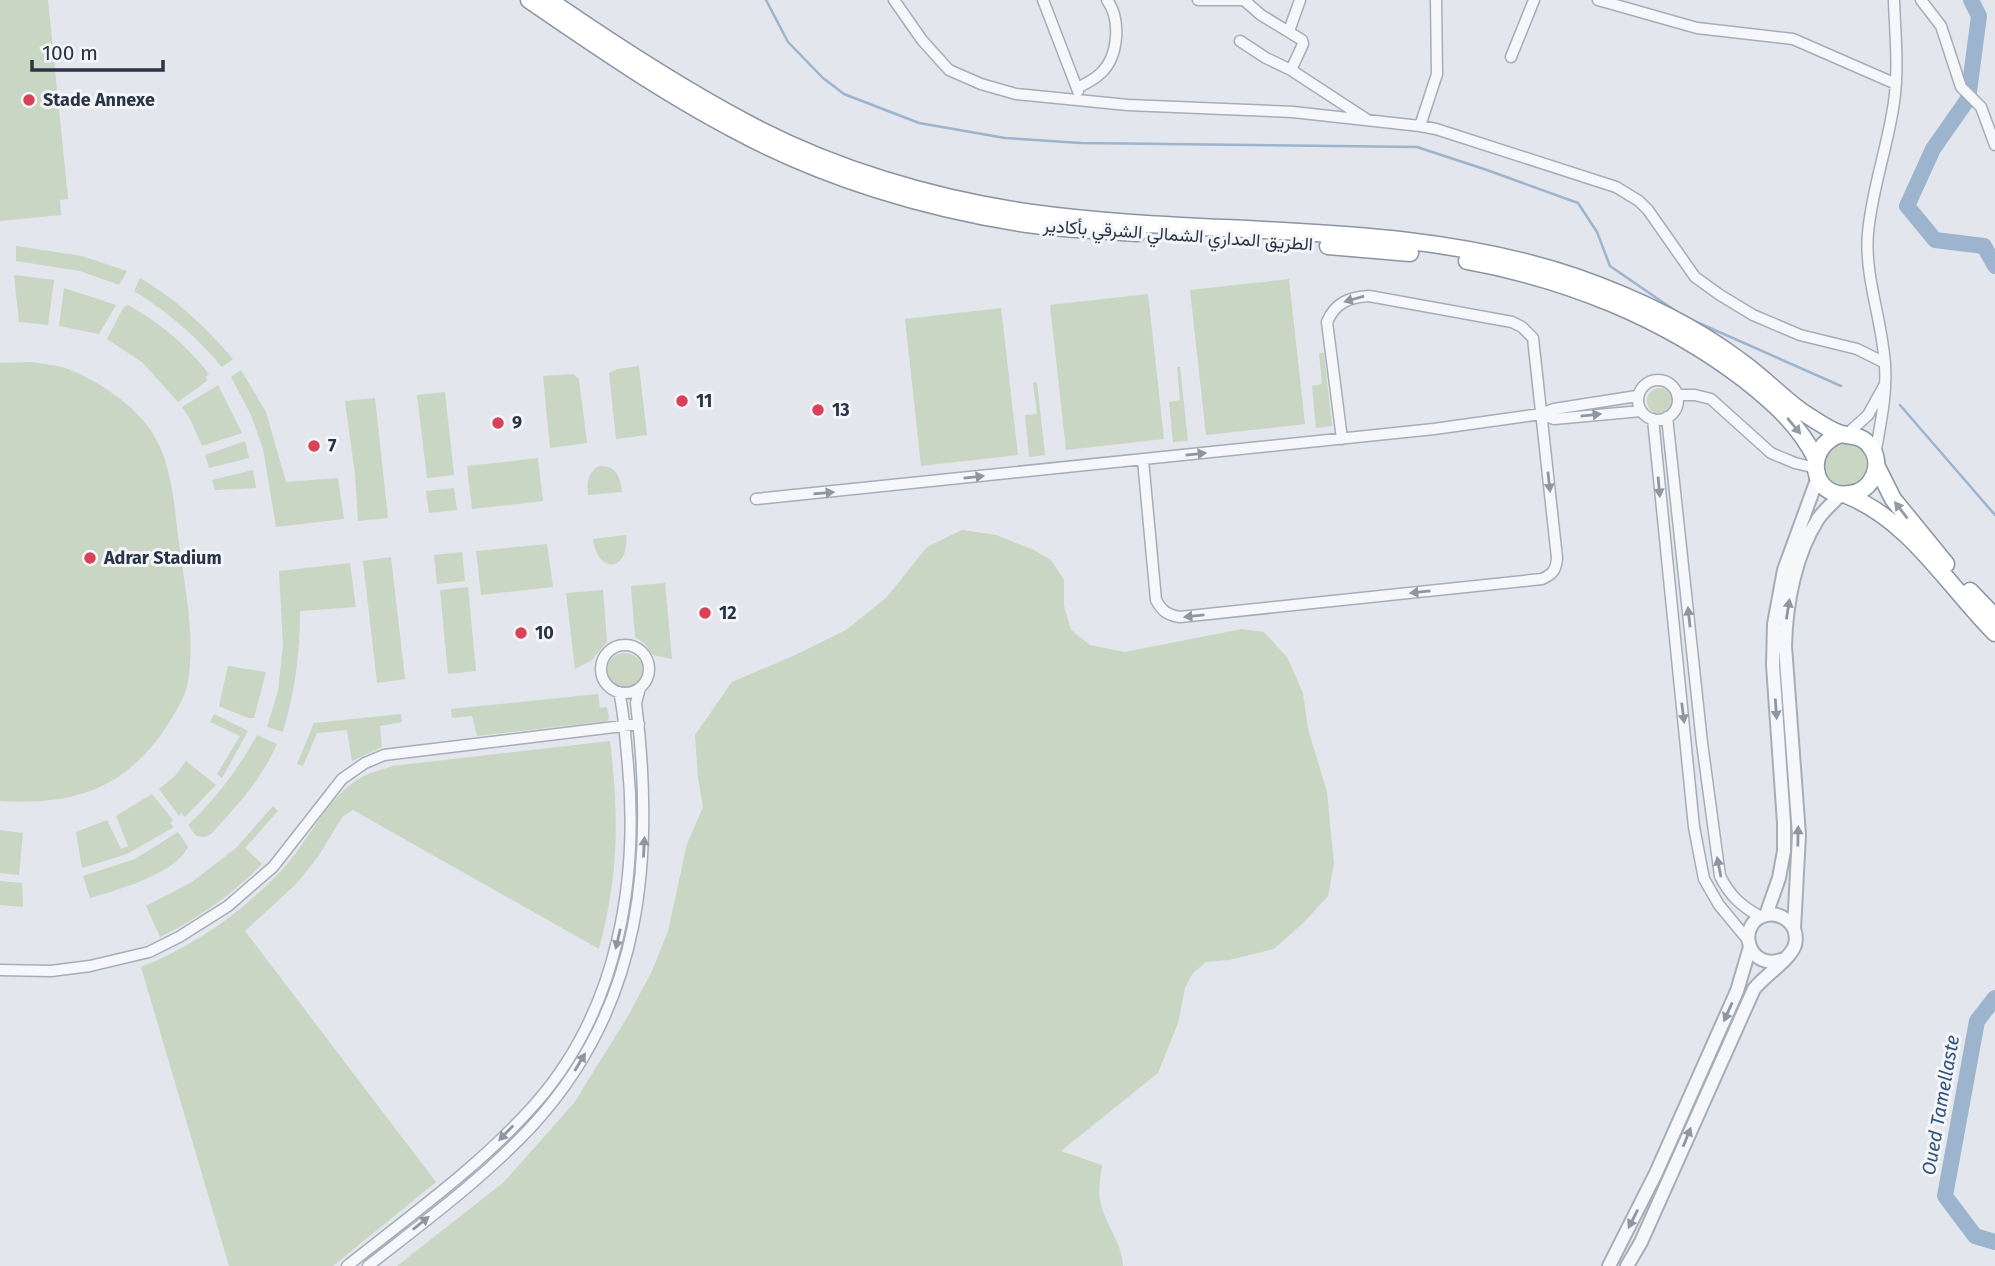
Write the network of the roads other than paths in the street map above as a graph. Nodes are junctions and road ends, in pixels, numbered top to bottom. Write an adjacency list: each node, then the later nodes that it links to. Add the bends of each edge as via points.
1 (529, 0): 36 (highway, الطريق المداري الشمالي الشرقي بأكادير, one-way to 36, via 678,99 738,132 836,174 916,200 1027,224 1447,257 1547,279 1667,330 1732,370 1773,402 1803,438)
2 (550, 0): 32 (highway, الطريق المداري الشمالي الشرقي بأكادير, via 684,89 749,125 845,166 926,191 1034,213 1370,238 1510,258 1581,279 1673,319 1740,360 1801,411)
3 (894, 0): 20 (street, via 949,70 1016,94)
4 (1043, 0): 19 (street)
5 (1107, 0): 19 (street, via 1117,21 1109,64 1095,79)
6 (1198, 0): 7 (street)
7 (1245, 0): 14 (street)
8 (1300, 0): 14 (street)
9 (1437, 0): 22 (street, via 1437,74)
10 (1534, 0): 16 (street)
11 (1598, 0): 18 (street, via 1697,28 1793,39)
12 (1894, 0): 18 (street)
13 (1921, 0): 23 (street, via 1941,26 1953,66 1965,92 1980,107)
14 (1289, 31): 17 (street, via 1303,44)
15 (1240, 41): 17 (street)
16 (1511, 57)
17 (1291, 69): 21 (street)
18 (1896, 84): 24 (street, via 1868,235)
19 (1077, 88): 20 (street)
20 (1081, 100): 21 (street)
21 (1369, 121): 22 (street)
22 (1420, 126): 24 (street, via 1615,187 1648,210 1695,277 1720,295 1800,335 1857,349)
23 (1995, 145)
24 (1885, 363): 25 (street)
25 (1886, 382): 32 (street, via 1872,409); 35 (street)
26 (1677, 395): 27 (street, via 1669,383 1655,380); 30 (street, via 1676,407); 36 (street, via 1711,400 1771,453)
27 (1637, 396): 28 (street); 29 (street)
28 (1642, 411): 29 (street, one-way to 28, via 1554,419); 31 (street)
29 (1541, 414): 33 (street); 33 (street, one-way to 33, via 1533,338 1512,322 1356,296 1331,312 1327,322); 34 (street, one-way to 34, via 1557,558 1555,570 1542,579 1171,615 1156,600)
30 (1667, 417): 31 (street); 45 (street, one-way to 30, via 1741,906 1720,876)
31 (1653, 419): 47 (street, one-way to 47, via 1694,827 1704,879)
32 (1844, 434): 35 (highway, via 1864,440); 36 (highway, via 1825,443)
33 (1342, 439): 34 (street, one-way to 33)
34 (1143, 460): 38 (street, one-way to 34)
35 (1876, 461): 37 (highway, via 1867,487); 39 (highway, one-way to 35, via 1893,499)
36 (1816, 468): 37 (highway, via 1823,485); 45 (street, one-way to 45, via 1784,570 1774,624 1784,851)
37 (1843, 495): 40 (highway, via 1880,512); 46 (street, one-way to 37, via 1799,835 1784,646 1787,615 1810,534 1822,514)
38 (756, 499)
39 (1995, 617)
40 (1995, 633)
41 (640, 688): 42 (street); 42 (street, via 648,676 648,662 641,651 622,644 608,651 600,667 603,681); 43 (street, via 636,703)
42 (619, 692): 44 (street)
43 (639, 724): 44 (street); 51 (street, one-way to 43, via 470,1184 533,1125 591,1044 617,986 635,924 645,827)
44 (624, 725): 49 (street, via 384,755 342,779 274,867 228,906 179,937 149,952 90,966); 50 (street, one-way to 50, via 632,847 626,901 616,949 583,1030 536,1102 487,1153)
45 (1764, 916): 46 (street, via 1780,916); 47 (street, via 1752,925)
46 (1794, 929): 48 (street, via 1796,942)
47 (1749, 944): 48 (street, via 1758,958); 52 (street, one-way to 52, via 1737,991)
48 (1784, 959): 53 (street, one-way to 48, via 1754,989)
49 (0, 970)
50 (346, 1266)
51 (368, 1266)
52 (1609, 1266)
53 (1627, 1266)

